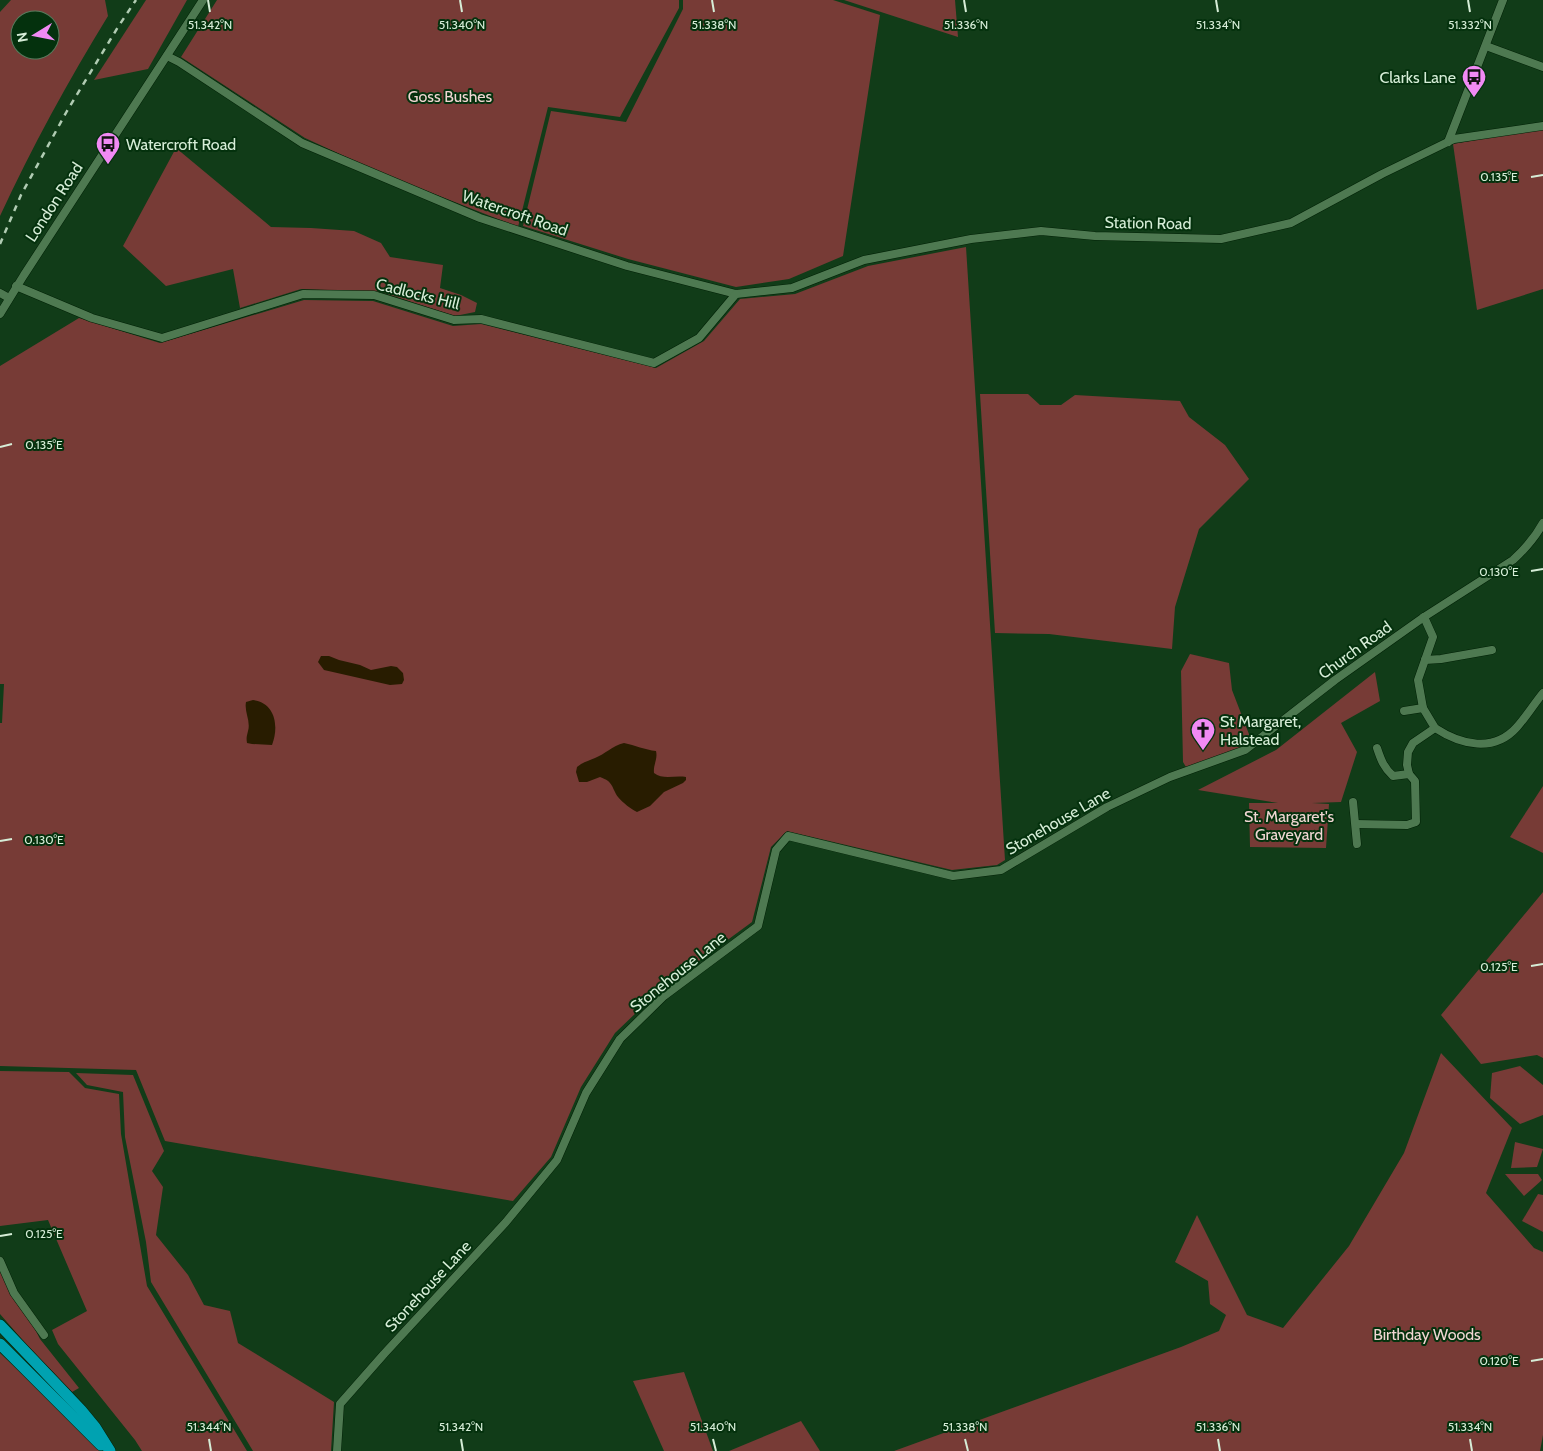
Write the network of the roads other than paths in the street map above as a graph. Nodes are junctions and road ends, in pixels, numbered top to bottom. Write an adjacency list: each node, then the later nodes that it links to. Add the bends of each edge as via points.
1 (203, 0): 4 (street, London Road)
2 (1503, 0): 3 (street)
3 (1486, 46): 5 (street); 7 (street)
4 (167, 56): 8 (street, London Road); 10 (street, Watercroft Road, via 302,143 480,218 627,266)
5 (1543, 67)
6 (1543, 126): 7 (street, Station Road)
7 (1448, 142): 10 (street, Station Road, via 1291,223 1221,239 1094,236 1041,231 971,239 864,260 792,288)
8 (16, 286): 10 (street, Cadlocks Hill, via 92,318 162,338 303,294 374,295 454,320 481,319 654,362 699,338); 11 (street, London Road)
9 (0, 292): 11 (street)
10 (736, 294)
11 (9, 298): 12 (street, London Road)
12 (0, 314)
13 (1543, 524): 14 (street, Church Road, via 1513,560)
14 (1424, 618): 16 (street, via 1433,637); 23 (street, Church Road, via 1335,680 1246,750)
15 (1492, 650): 16 (street)
16 (1425, 660): 18 (street, via 1418,680)
17 (1542, 693): 20 (street, via 1516,728 1497,741 1474,744)
18 (1422, 708): 19 (street); 20 (street)
19 (1404, 711)
20 (1435, 728): 22 (street, via 1413,743 1408,752)
21 (1377, 748): 22 (street, via 1382,764 1394,776)
22 (1409, 774): 25 (street, via 1415,781 1416,822 1408,825)
23 (1170, 777): 32 (street, Stonehouse Lane, via 1107,807 1001,870 953,876 788,836 776,850 758,926 664,996 620,1039 586,1093 557,1160 506,1222 340,1404)
24 (1353, 802): 25 (street)
25 (1356, 824): 26 (street)
26 (1357, 844)
27 (0, 1261): 29 (street, via 14,1293)
28 (0, 1325): 31 (highway, via 81,1410)
29 (44, 1335)
30 (0, 1344): 31 (highway)
31 (109, 1451)
32 (337, 1451)

